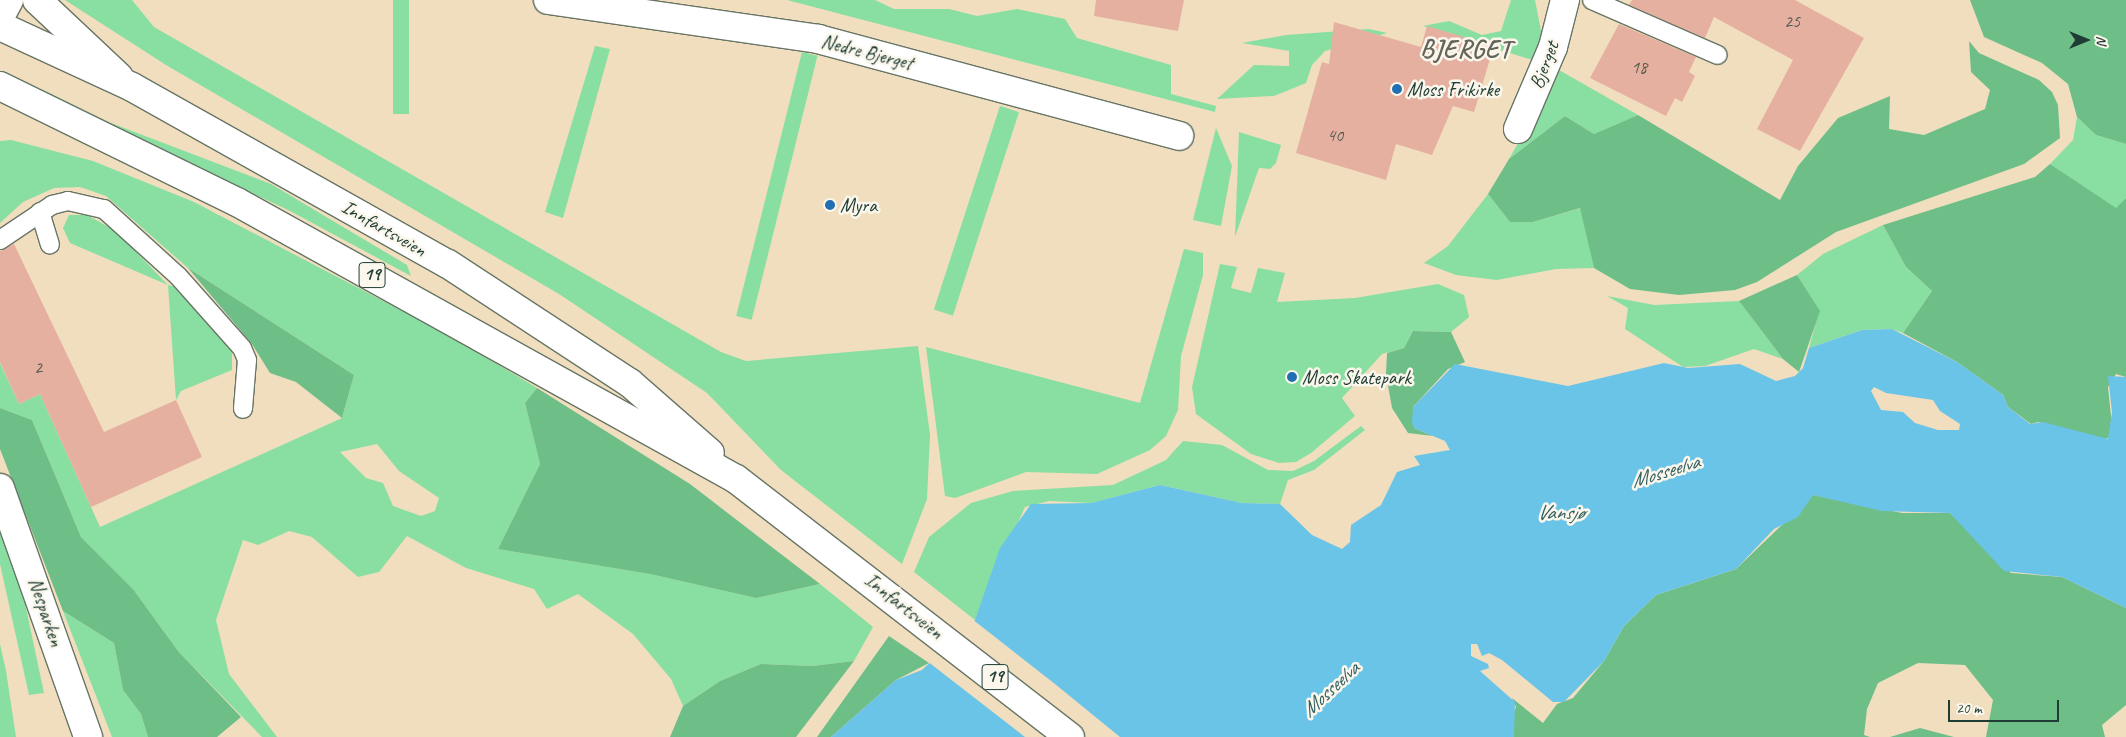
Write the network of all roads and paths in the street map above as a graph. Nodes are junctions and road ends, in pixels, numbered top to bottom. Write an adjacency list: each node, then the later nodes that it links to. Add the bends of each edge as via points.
1 (9, 0): 6 (main road)
2 (37, 0): 10 (main road)
3 (548, 0): 12 (main road, Nedre Bjerget, via 818,39)
4 (1565, 0): 11 (main road, Bjerget, via 1553,47)
5 (1592, 0): 8 (lane)
6 (0, 17)
7 (0, 26): 10 (main road, Innfartsveien / 19)
8 (1718, 55)
9 (0, 86): 17 (main road, Innfartsveien / 19, via 246,207)
10 (132, 87): 17 (main road, Innfartsveien / 19, via 448,264 630,383 681,424)
11 (1518, 128)
12 (1179, 136)
13 (40, 212): 14 (lane); 15 (lane); 16 (lane, via 68,201 85,203 104,208 127,224 242,348 247,360)
14 (0, 240)
15 (50, 244)
16 (244, 409)
17 (736, 478): 20 (main road, Innfartsveien / 19)
18 (0, 488): 19 (main road, Nesparken)
19 (88, 737)
20 (1070, 737)

